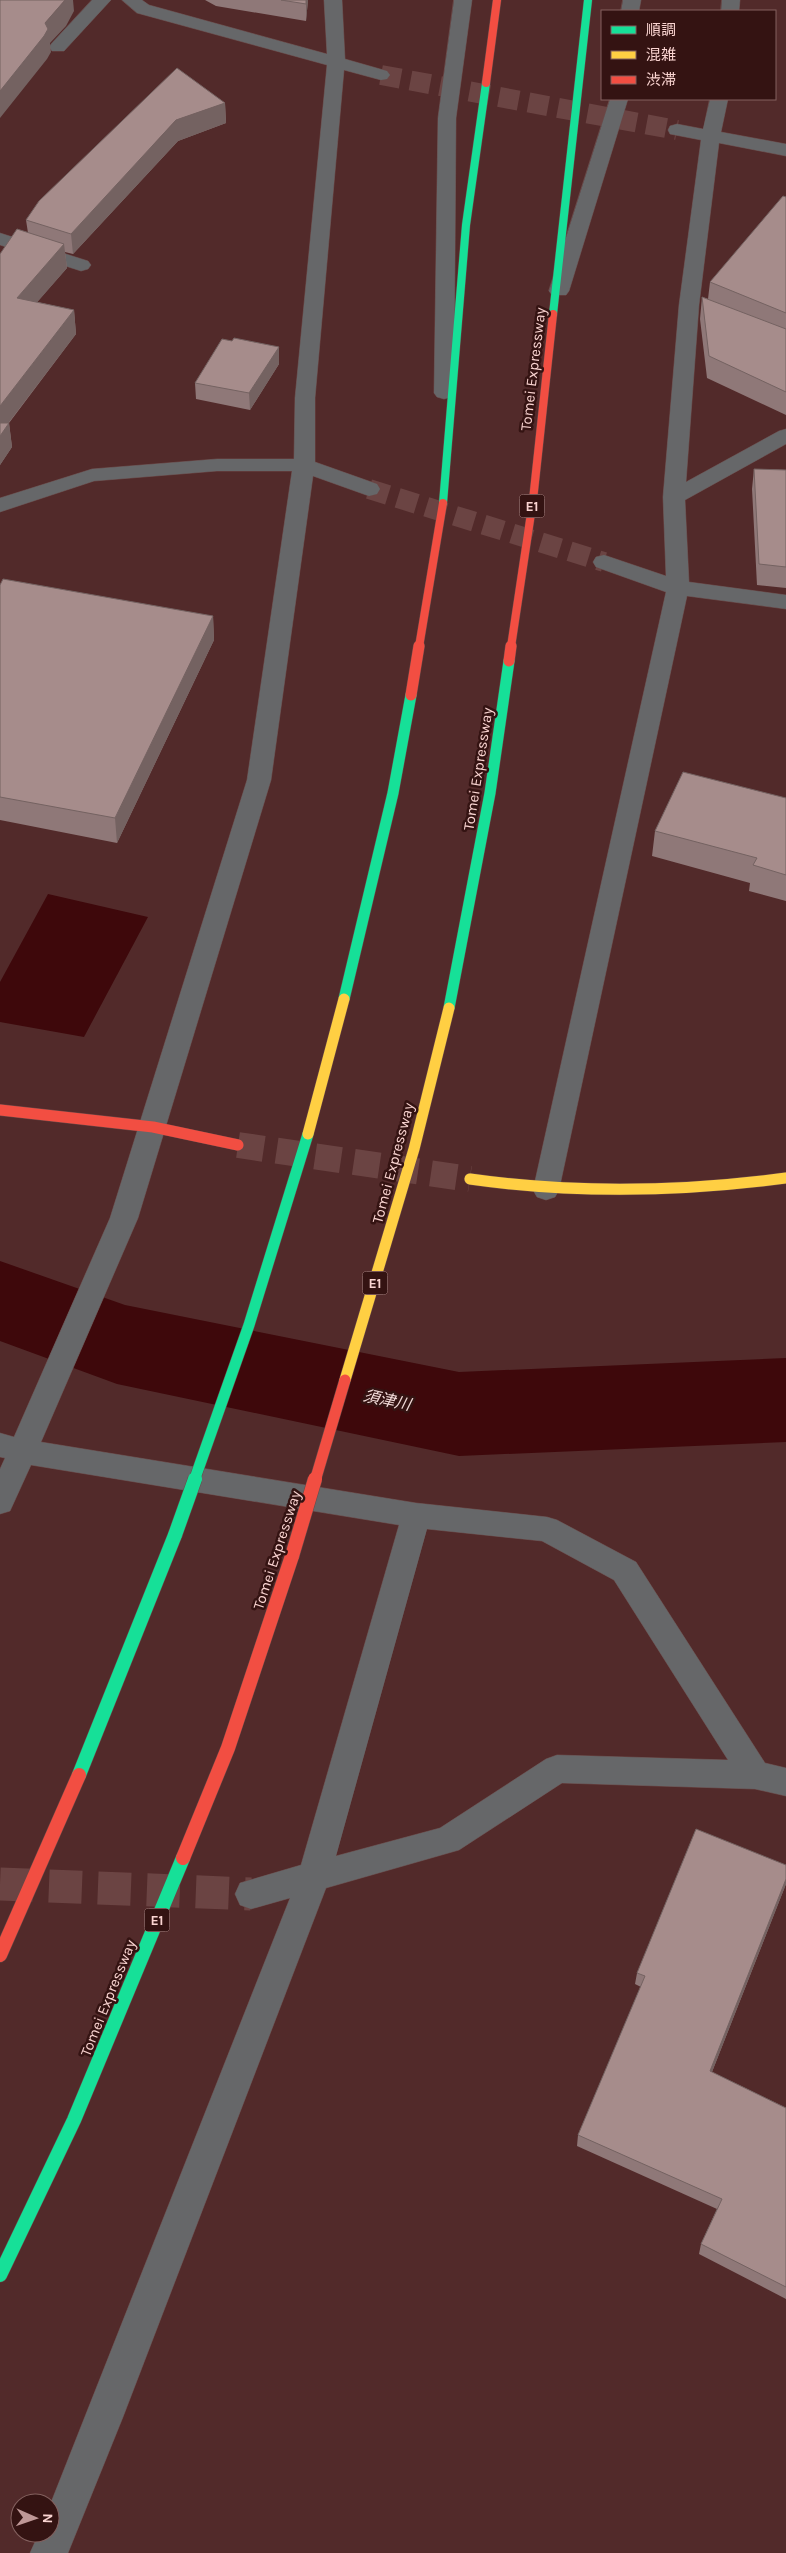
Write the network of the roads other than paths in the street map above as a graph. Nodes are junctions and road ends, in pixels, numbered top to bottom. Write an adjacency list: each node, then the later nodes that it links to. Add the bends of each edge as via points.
1 (102, 0): 7 (street)
2 (333, 0): 8 (street)
3 (463, 0): 22 (street, via 447,118)
4 (497, 0): 22 (main road, via 466,225)
5 (588, 0): 17 (main road, Tomei Expressway / E1)
6 (142, 3): 8 (street)
7 (58, 47)
8 (336, 61): 9 (street); 19 (street, via 305,398)
9 (382, 75)
10 (619, 100): 17 (street)
11 (719, 100): 13 (street)
12 (677, 130): 13 (street)
13 (711, 135): 14 (street); 21 (street, via 698,309)
14 (786, 150)
15 (0, 239): 16 (street)
16 (82, 265)
17 (557, 296): 41 (main road, Tomei Expressway / E1, bridge, via 533,500 492,784 449,1008 414,1150 292,1556 228,1748 74,2120)
18 (786, 435): 21 (street)
19 (304, 465): 20 (street); 23 (street, via 217,466 92,475); 28 (street, via 259,780)
20 (369, 489)
21 (674, 497): 25 (street)
22 (443, 502): 40 (main road, bridge, via 393,793 308,1134 249,1325 175,1535 106,1712)
23 (0, 505)
24 (604, 562): 25 (street)
25 (678, 588): 26 (street); 32 (street)
26 (786, 602)
27 (0, 1110): 28 (main road)
28 (152, 1127): 29 (main road); 33 (street, via 124,1218)
29 (238, 1145)
30 (786, 1178): 32 (main road, via 645,1192)
31 (470, 1179): 32 (main road)
32 (546, 1190)
33 (10, 1448): 34 (street); 35 (street)
34 (0, 1502)
35 (416, 1515): 36 (street, via 547,1529 624,1571); 38 (street)
36 (755, 1775): 37 (street); 38 (street, via 557,1769 448,1840)
37 (786, 1782)
38 (314, 1877): 39 (street); 42 (street, via 105,2417)
39 (251, 1894)
40 (0, 1955)
41 (0, 2275)
42 (49, 2553)

